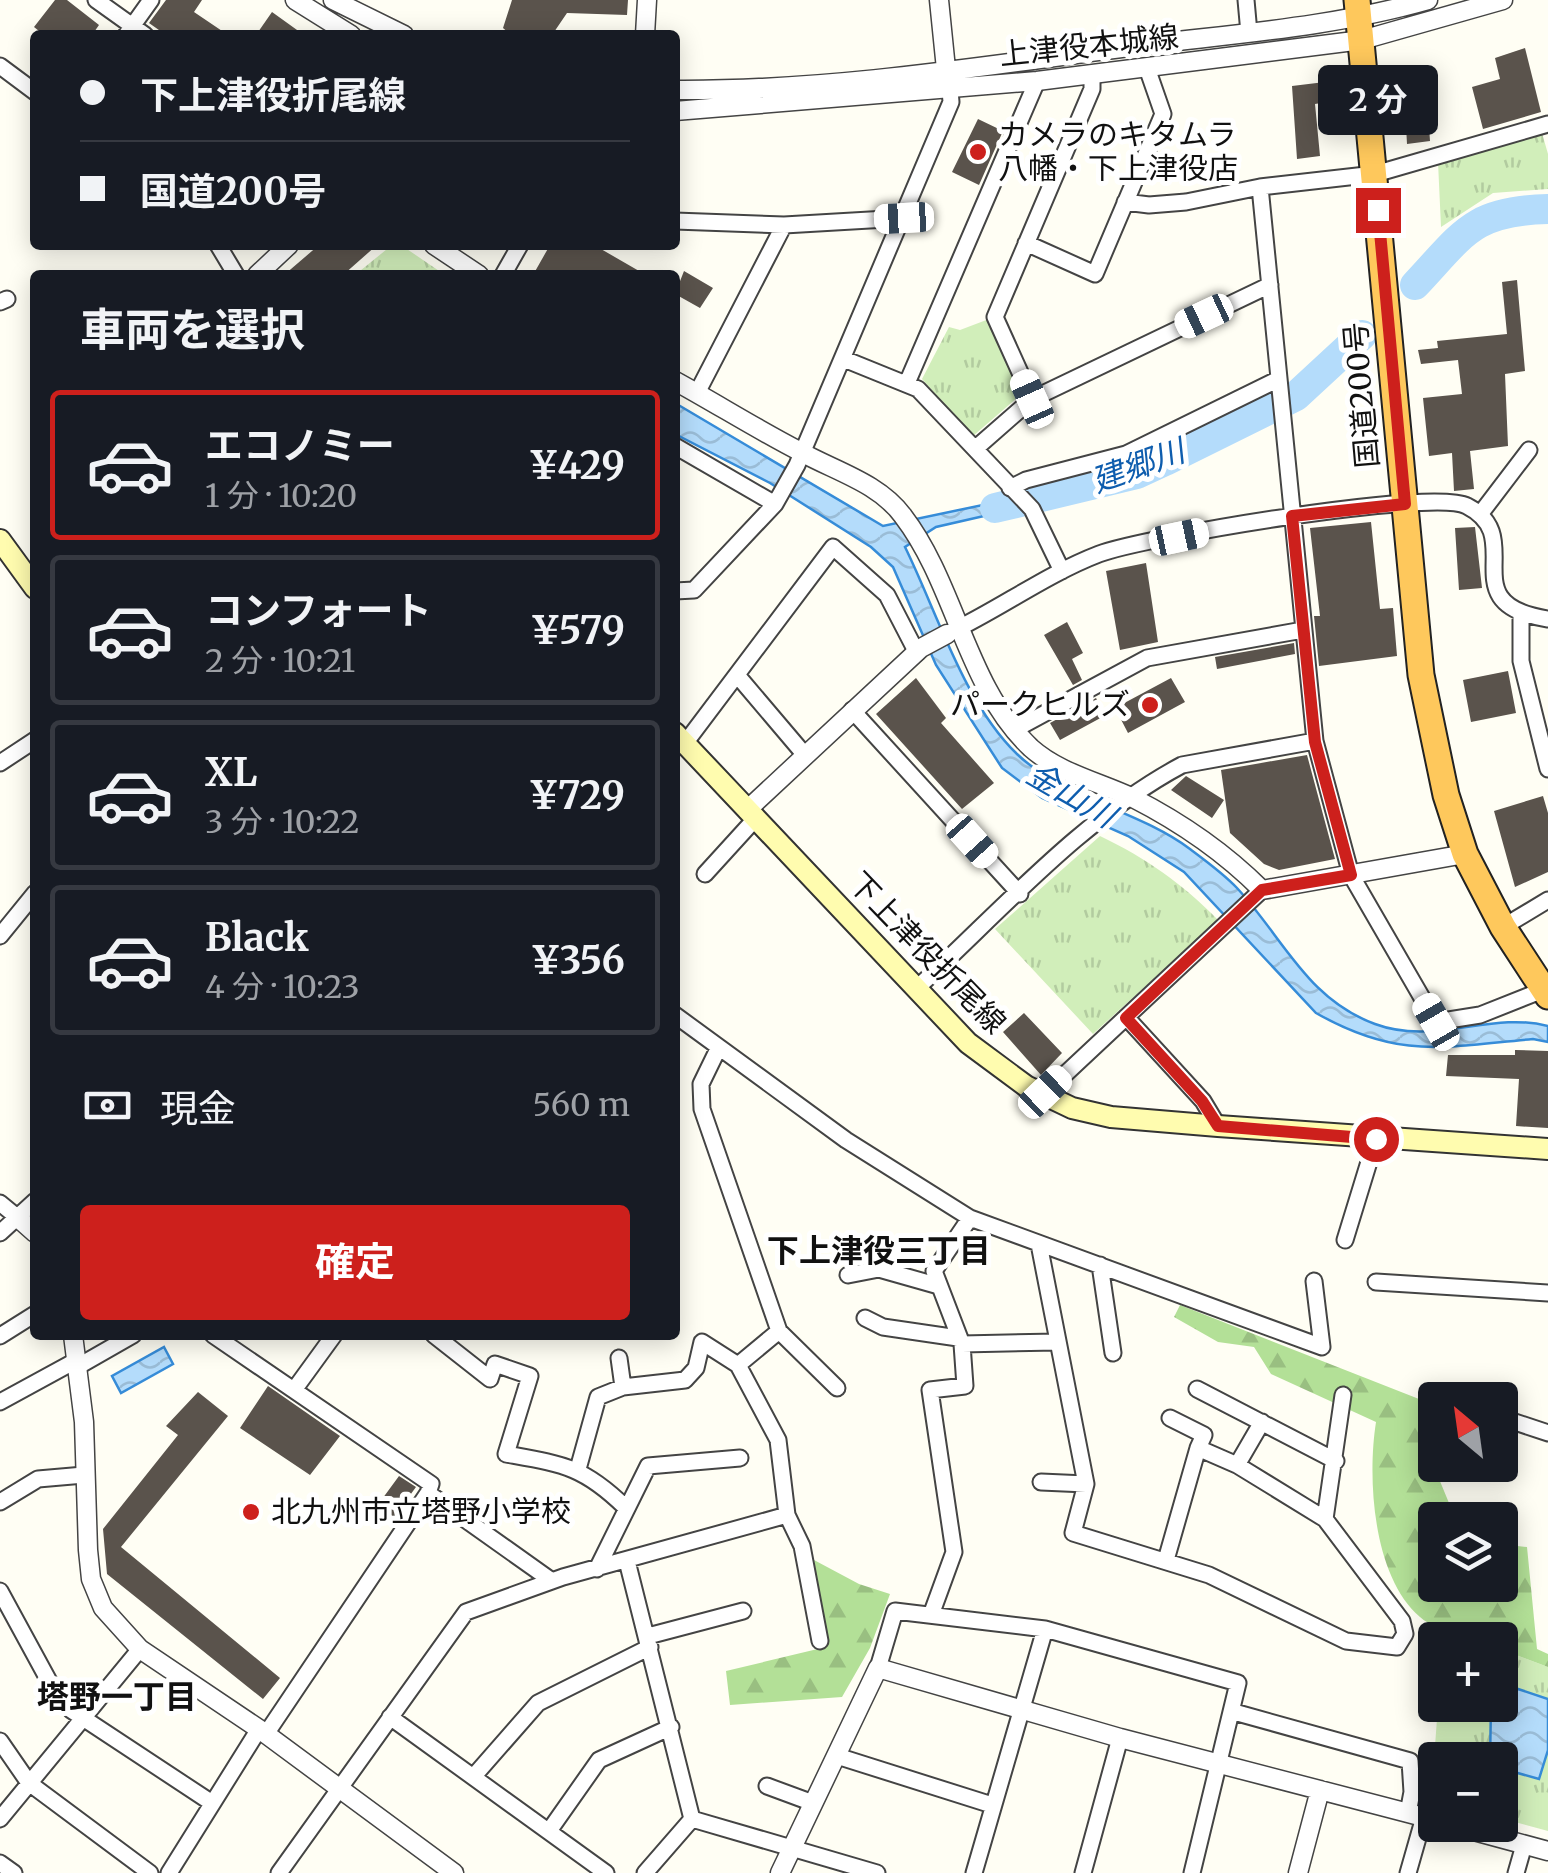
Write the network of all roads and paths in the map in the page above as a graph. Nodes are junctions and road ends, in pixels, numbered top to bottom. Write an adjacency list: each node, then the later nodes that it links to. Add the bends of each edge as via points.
1 (96, 0): 12 (street)
2 (151, 0): 13 (street)
3 (294, 0): 14 (street)
4 (333, 0): 15 (street)
5 (647, 0): 16 (street)
6 (939, 0): 20 (street)
7 (1246, 0): 17 (street)
8 (1428, 0): 11 (street, 上津役本城線)
9 (1504, 0): 10 (street, 上津役本城線)
10 (1476, 4): 11 (street, 上津役本城線)
11 (1360, 20): 17 (street, 上津役本城線); 19 (street, 上津役本城線); 28 (highway, 国道200号)
12 (133, 30)
13 (136, 30)
14 (344, 30)
15 (394, 30)
16 (645, 30)
17 (1250, 32): 20 (street, 上津役本城線)
18 (0, 66): 23 (street)
19 (1147, 68): 21 (street, 上津役本城線); 30 (street, via 1163,114)
20 (946, 69): 24 (street); 25 (street, 上津役本城線)
21 (1092, 74): 22 (street, 上津役本城線); 34 (street, via 1092,89)
22 (1037, 80): 24 (street, 上津役本城線); 42 (street)
23 (30, 88)
24 (952, 89): 26 (street, 上津役本城線); 31 (street)
25 (680, 90)
26 (680, 111)
27 (1548, 124): 28 (street)
28 (1375, 174): 29 (street); 52 (highway, 国道200号)
29 (1260, 187): 30 (street, via 1186,202); 39 (street)
30 (1126, 202): 34 (street, via 1095,274)
31 (904, 218): 33 (street); 40 (street)
32 (680, 221): 33 (street)
33 (784, 225): 44 (street)
34 (1026, 243): 45 (street, via 995,317)
35 (284, 250): 37 (street)
36 (442, 250): 38 (street)
37 (262, 270)
38 (472, 270)
39 (1270, 285): 43 (street); 45 (street)
40 (844, 359): 42 (street); 49 (street)
41 (680, 384): 44 (street)
42 (907, 384): 47 (street)
43 (1279, 384): 50 (street, via 1126,454 1026,480); 54 (street)
44 (696, 393): 49 (street)
45 (1032, 399): 47 (street)
46 (680, 448): 51 (street)
47 (976, 448): 50 (street)
48 (1529, 450): 53 (street)
49 (799, 459): 51 (street); 62 (street, via 865,483 902,514)
50 (1012, 491): 56 (street, via 1032,509)
51 (779, 498): 58 (street, via 694,590)
52 (1405, 504): 53 (street, via 1461,502); 54 (street); 75 (highway, 国道200号, via 1421,676)
53 (1481, 513): 59 (street, via 1492,529 1496,589)
54 (1292, 516): 56 (street, via 1126,546); 61 (street)
55 (0, 540): 57 (main road)
56 (1062, 571): 62 (street)
57 (30, 581)
58 (680, 591)
59 (1521, 614): 60 (street); 72 (street, via 1520,661)
60 (1548, 618)
61 (1303, 630): 66 (street, via 1147,658); 68 (street)
62 (953, 631): 63 (street); 66 (street)
63 (919, 651): 64 (street, via 887,595 834,548); 65 (street)
64 (737, 675): 67 (street); 70 (street)
65 (852, 710): 70 (street); 78 (street)
66 (1014, 730): 73 (street, via 1034,751)
67 (680, 738): 74 (main road, 下上津役折尾線)
68 (1315, 742): 73 (street, via 1182,765); 77 (street)
69 (30, 743): 71 (street)
70 (804, 754): 74 (street)
71 (0, 763)
72 (1548, 769)
73 (1125, 800): 78 (street); 79 (street, via 1208,841)
74 (752, 814): 76 (street); 84 (main road, 下上津役折尾線)
75 (1464, 854): 77 (street); 82 (highway, 国道200号)
76 (704, 874)
77 (1351, 875): 79 (street); 85 (street, via 1436,1022)
78 (1020, 894): 84 (street)
79 (1257, 895): 86 (street)
80 (30, 899): 83 (street)
81 (1548, 900): 82 (street)
82 (1503, 927): 85 (highway, 国道200号)
83 (0, 936)
84 (917, 988): 89 (main road, 下上津役折尾線, via 978,1051)
85 (1546, 993)
86 (1126, 1018): 89 (street); 90 (street)
87 (680, 1019): 88 (street)
88 (719, 1048): 96 (street); 109 (street, via 702,1084 702,1109)
89 (1045, 1092): 90 (main road, 下上津役折尾線, via 1072,1108 1111,1117)
90 (1218, 1126): 91 (main road, 下上津役折尾線)
91 (1376, 1139): 92 (main road, 下上津役折尾線); 99 (street)
92 (1548, 1149)
93 (0, 1203): 95 (street)
94 (30, 1206): 95 (street)
95 (17, 1218): 97 (street); 98 (street)
96 (970, 1218): 100 (street); 105 (street, via 934,1271)
97 (30, 1228)
98 (0, 1233)
99 (1345, 1240)
100 (1040, 1244): 101 (street); 117 (street)
101 (1100, 1265): 103 (street, via 1322,1347); 118 (street)
102 (848, 1274): 105 (street, via 878,1270)
103 (1314, 1280)
104 (1376, 1282): 106 (street)
105 (939, 1286): 116 (street)
106 (1548, 1293)
107 (30, 1317): 110 (street)
108 (865, 1318): 116 (street)
109 (779, 1331): 121 (street); 123 (street)
110 (0, 1336)
111 (74, 1340): 120 (street)
112 (123, 1340): 120 (street)
113 (220, 1340): 125 (street)
114 (330, 1340): 125 (street)
115 (440, 1340): 136 (street, via 490,1379 495,1364 530,1376 506,1454)
116 (960, 1341): 117 (street); 151 (street, via 965,1386 930,1390 954,1552)
117 (1057, 1342): 139 (street)
118 (1114, 1353)
119 (620, 1358): 122 (street)
120 (77, 1364): 127 (street); 137 (street)
121 (738, 1366): 122 (street, via 702,1342 696,1368 684,1380); 143 (street, via 778,1440)
122 (623, 1388): 136 (street, via 598,1397)
123 (837, 1388)
124 (1198, 1389): 129 (street)
125 (294, 1390): 140 (street, via 431,1484)
126 (1343, 1394): 134 (street)
127 (0, 1402)
128 (1170, 1418): 132 (street, via 1204,1435)
129 (1262, 1422): 134 (street); 135 (street)
130 (1518, 1423): 131 (street)
131 (1548, 1434)
132 (1198, 1448): 135 (street); 145 (street)
133 (740, 1458): 142 (street, via 648,1466)
134 (1336, 1461): 144 (street)
135 (1237, 1465): 144 (street)
136 (578, 1469): 142 (street)
137 (84, 1475): 141 (street, via 38,1479); 155 (street, via 91,1579 103,1608)
138 (1041, 1482): 139 (street)
139 (1086, 1484): 145 (street, via 1073,1533)
140 (428, 1493): 148 (street); 162 (street)
141 (0, 1502)
142 (625, 1507): 147 (street)
143 (786, 1515): 146 (street); 153 (street, via 802,1546)
144 (1324, 1519): 145 (street, via 1402,1620 1405,1634 1396,1647 1346,1641)
145 (1166, 1560)
146 (627, 1561): 147 (street); 154 (street)
147 (597, 1568): 148 (street)
148 (552, 1581): 159 (street, via 466,1612)
149 (0, 1591): 160 (street, via 50,1684)
150 (743, 1611): 154 (street)
151 (930, 1615): 152 (street); 156 (street, via 895,1612)
152 (1045, 1629): 157 (street); 158 (street, via 1238,1683)
153 (820, 1640)
154 (649, 1641): 161 (street); 167 (street, via 538,1703)
155 (140, 1649): 160 (street); 162 (street)
156 (878, 1668): 157 (street); 165 (street)
157 (1020, 1710): 163 (street); 174 (street)
158 (1234, 1712): 166 (street); 175 (street, via 1410,1760)
159 (390, 1717): 167 (street); 170 (street)
160 (84, 1718): 168 (street); 172 (street)
161 (671, 1727): 178 (street); 179 (street, via 599,1760)
162 (262, 1732): 170 (street); 172 (street)
163 (1120, 1738): 166 (street); 196 (street)
164 (0, 1741): 168 (street)
165 (837, 1756): 173 (street); 174 (street)
166 (1221, 1764): 171 (street); 197 (street)
167 (474, 1776): 179 (street)
168 (29, 1783): 177 (street); 188 (street)
169 (766, 1786): 173 (street)
170 (339, 1787): 186 (street); 190 (street)
171 (1320, 1790): 176 (street); 198 (street)
172 (212, 1803): 189 (street)
173 (813, 1803): 183 (street)
174 (992, 1805): 195 (street)
175 (1418, 1807)
176 (1418, 1816)
177 (0, 1819)
178 (692, 1819): 183 (street); 192 (street)
179 (549, 1831): 191 (street)
180 (1418, 1833): 199 (street)
181 (1516, 1842): 182 (street)
182 (1524, 1844): 184 (street); 200 (street)
183 (791, 1849): 193 (street); 194 (street)
184 (1548, 1851)
185 (0, 1863): 187 (street)
186 (444, 1870)
187 (14, 1873)
188 (150, 1873)
189 (169, 1873)
190 (279, 1873)
191 (606, 1873)
192 (645, 1873)
193 (780, 1873)
194 (877, 1873)
195 (974, 1873)
196 (1083, 1873)
197 (1192, 1873)
198 (1298, 1873)
199 (1408, 1873)
200 (1516, 1873)

